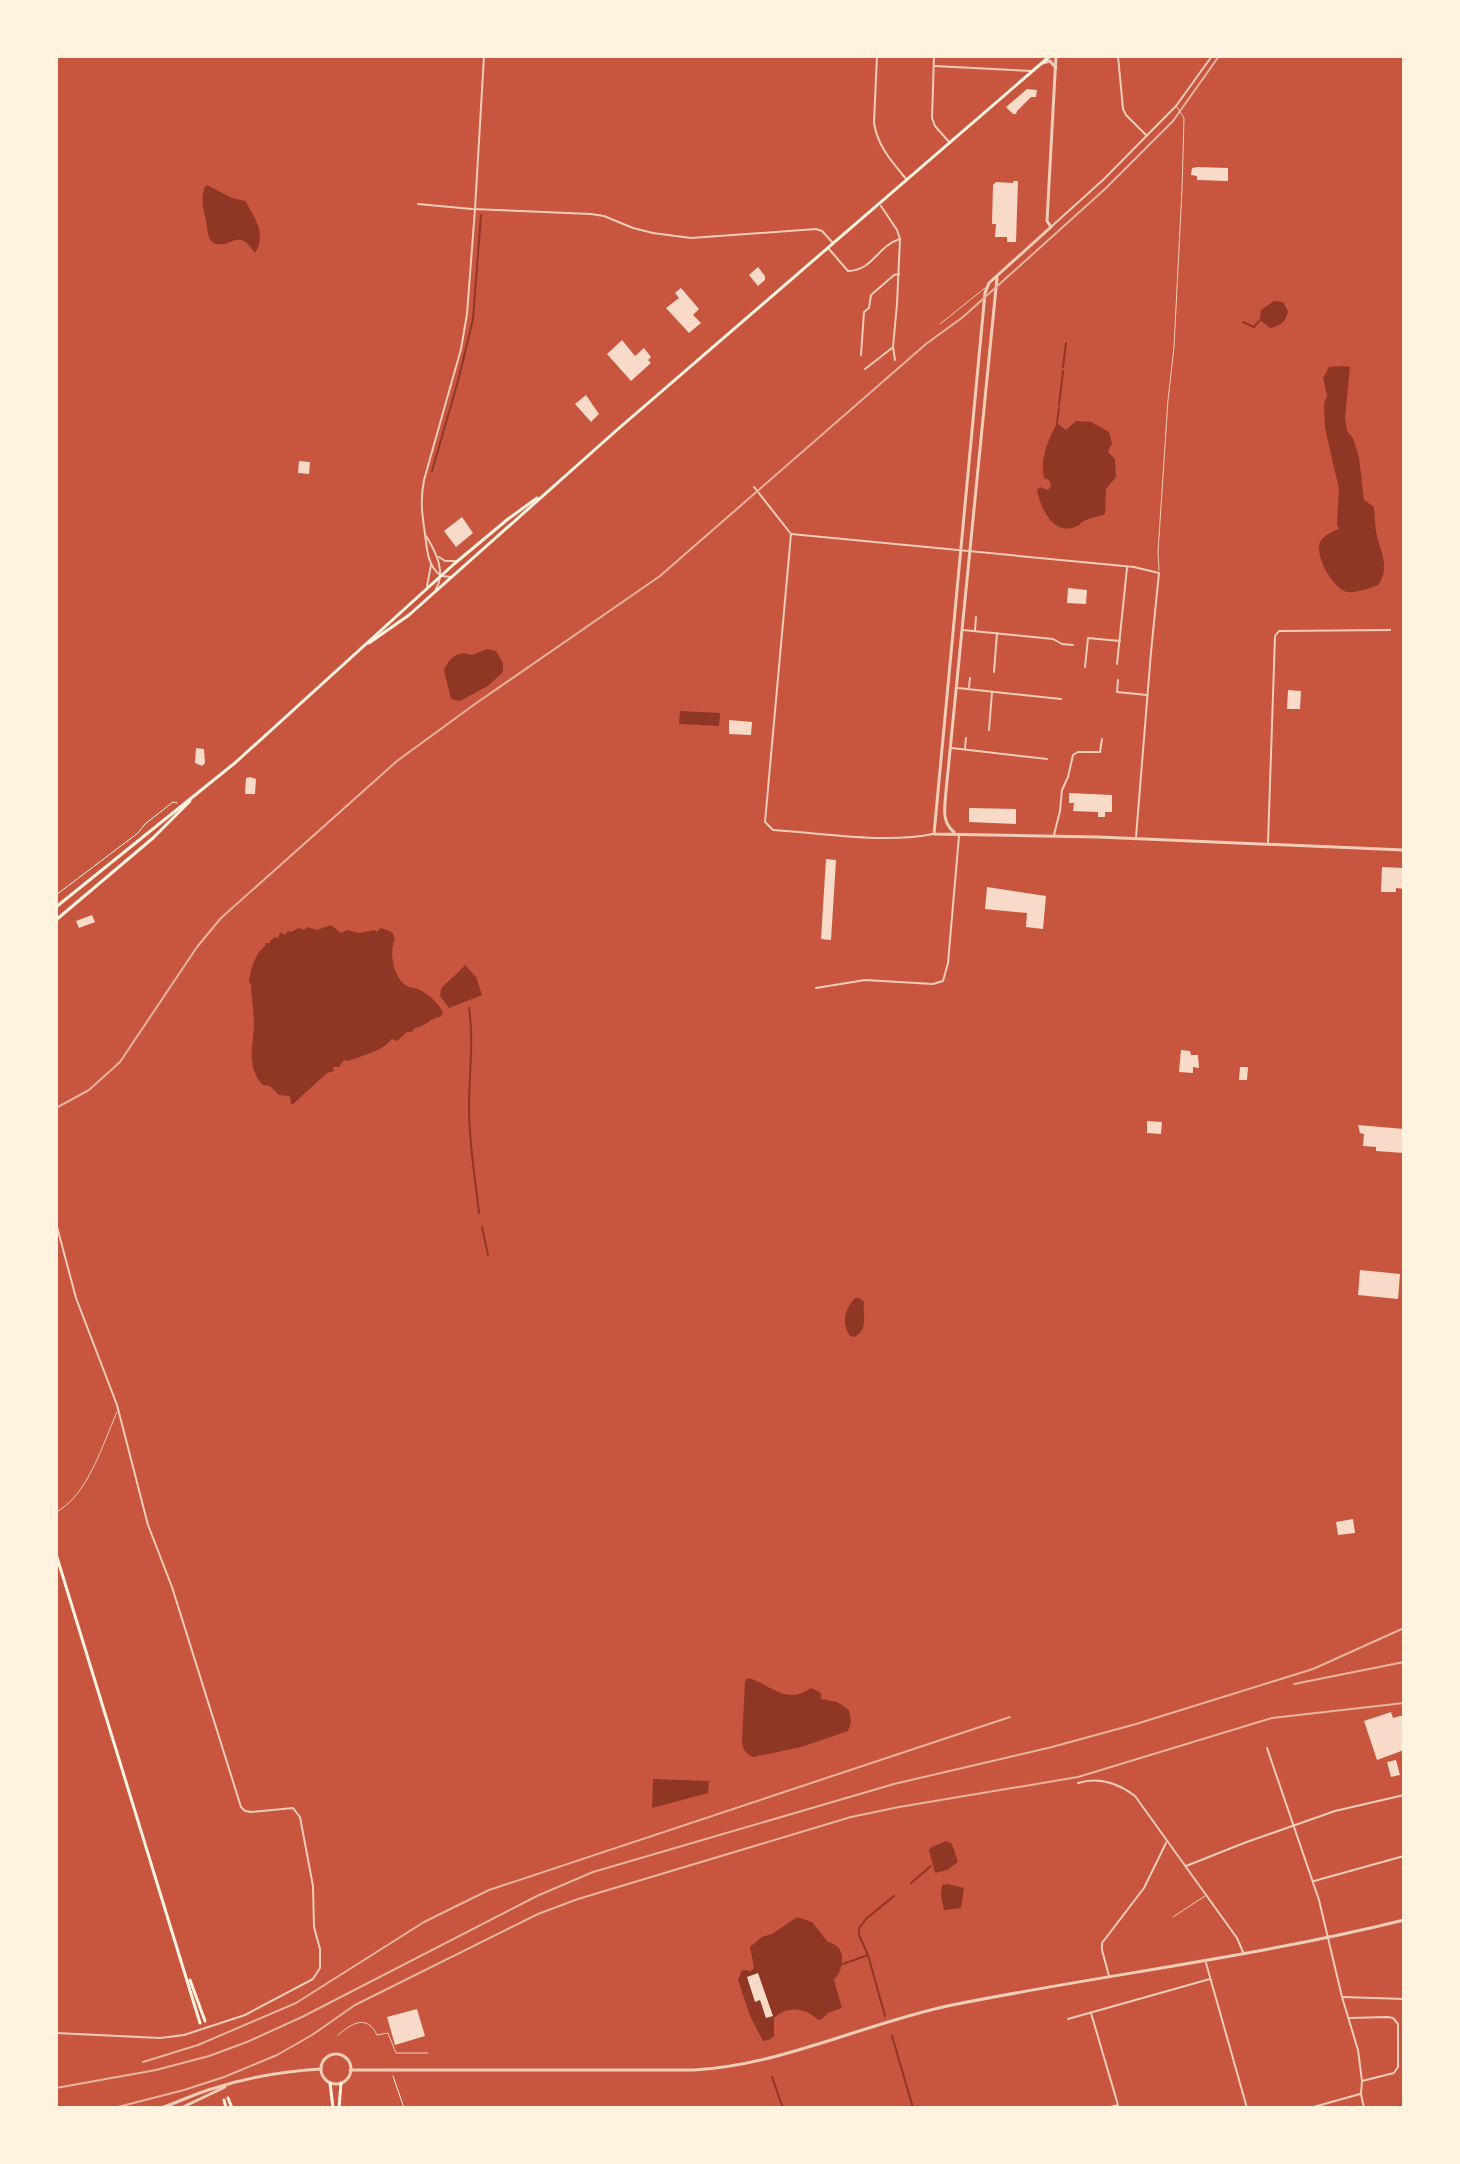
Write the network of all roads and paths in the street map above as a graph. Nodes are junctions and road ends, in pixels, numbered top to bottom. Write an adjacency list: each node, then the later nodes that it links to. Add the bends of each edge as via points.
1 (484, 56): 18 (street)
2 (877, 56): 15 (street, via 875,132)
3 (934, 56): 9 (street)
4 (1048, 56): 8 (main road)
5 (1056, 56): 10 (street)
6 (1118, 56): 13 (street, via 1123,109)
7 (1212, 56): 12 (street)
8 (1041, 64): 10 (street, via 1050,61); 11 (main road)
9 (934, 66): 11 (street); 14 (street, via 932,118)
10 (1056, 68): 19 (street, via 1047,221)
11 (1033, 71): 14 (main road)
12 (1176, 106): 13 (street); 41 (lane, via 1184,118 1182,190)
13 (1147, 136): 19 (street)
14 (950, 144): 15 (main road)
15 (908, 181): 17 (main road)
16 (418, 204): 18 (street)
17 (880, 205): 20 (street); 21 (main road)
18 (475, 209): 21 (street, via 591,214 653,233 691,238 816,229); 34 (street, via 463,338 422,492)
19 (1051, 227): 24 (street)
20 (900, 239): 22 (street, via 860,270 848,271); 23 (street)
21 (833, 244): 22 (main road)
22 (828, 248): 32 (main road)
23 (899, 274): 27 (street); 28 (street, via 871,295 864,312)
24 (998, 275): 25 (street); 36 (street)
25 (987, 286): 26 (lane); 35 (street)
26 (940, 324)
27 (893, 347): 29 (street); 30 (street)
28 (861, 355)
29 (895, 360)
30 (865, 369)
31 (754, 487): 33 (street)
32 (547, 492): 38 (main road); 43 (main road)
33 (791, 534): 35 (street); 76 (street, via 766,824 773,830 859,836)
34 (425, 535): 37 (street); 39 (street)
35 (961, 550): 36 (street); 47 (street)
36 (970, 551): 40 (street); 48 (street)
37 (436, 556): 38 (street, via 450,562); 42 (street)
38 (460, 559): 42 (main road)
39 (431, 564): 42 (street); 44 (street)
40 (1127, 567): 41 (street); 53 (street)
41 (1159, 573): 64 (street)
42 (441, 576): 43 (street); 44 (main road); 45 (street)
43 (452, 577): 45 (main road)
44 (426, 590): 54 (main road)
45 (430, 596): 54 (main road)
46 (976, 617): 51 (street)
47 (955, 620): 48 (street); 67 (street)
48 (963, 620): 49 (street)
49 (962, 630): 51 (street); 61 (street)
50 (1390, 630): 80 (street, via 1279,631 1275,636)
51 (975, 631): 52 (street)
52 (997, 633): 55 (street); 58 (street)
53 (1121, 641): 56 (street); 57 (street, via 1088,638)
54 (369, 643): 74 (main road)
55 (1073, 645)
56 (1117, 664)
57 (1085, 667)
58 (994, 672)
59 (970, 678): 62 (street)
60 (1118, 680): 64 (street, via 1117,692)
61 (957, 687): 62 (street); 68 (street)
62 (969, 688): 63 (street)
63 (992, 691): 65 (street); 66 (street)
64 (1148, 695): 79 (street)
65 (1061, 699)
66 (989, 730)
67 (944, 732): 68 (street); 76 (street)
68 (952, 733): 71 (street)
69 (966, 738): 72 (street)
70 (1102, 739): 78 (street, via 1100,752 1073,755)
71 (951, 748): 72 (street); 77 (street, via 945,817 952,832)
72 (965, 750): 73 (street)
73 (1047, 759)
74 (201, 790): 75 (main road); 84 (main road)
75 (184, 803): 82 (path, via 173,802); 83 (main road)
76 (934, 834): 77 (street)
77 (960, 834): 78 (street); 85 (street, via 943,981 865,980)
78 (1054, 836): 79 (street)
79 (1136, 838): 80 (street)
80 (1268, 844): 81 (street)
81 (1404, 850)
82 (56, 895)
83 (56, 907)
84 (56, 920)
85 (816, 988)
86 (56, 1223): 87 (street, via 76,1298)
87 (118, 1410): 88 (lane, via 84,1485); 112 (street, via 148,1525 241,1807 251,1812 293,1808 300,1817 319,1971 257,2010 184,2035)
88 (56, 1512)
89 (56, 1554): 111 (main road)
90 (1267, 1748): 93 (street)
91 (1078, 1783): 94 (street, via 1100,1781 1126,1789)
92 (1404, 1795): 93 (street)
93 (1294, 1826): 96 (street); 97 (street)
94 (1167, 1841): 96 (street); 104 (street, via 1144,1888 1102,1943)
95 (1404, 1856): 97 (street)
96 (1185, 1867): 98 (street)
97 (1313, 1881): 101 (street)
98 (1207, 1895): 99 (lane); 102 (street)
99 (1173, 1917)
100 (1404, 1920): 101 (street)
101 (1328, 1938): 102 (street); 106 (street)
102 (1243, 1953): 103 (street)
103 (1205, 1960): 104 (street); 105 (street)
104 (1110, 1977): 116 (street, via 931,2010 728,2066)
105 (1210, 1979): 108 (street); 131 (street)
106 (1342, 1997): 107 (street); 109 (street)
107 (1404, 1999)
108 (1091, 2011): 110 (street); 130 (street, via 1118,2105)
109 (1349, 2018): 118 (street); 118 (street, via 1388,2017 1398,2024 1396,2071)
110 (1068, 2019)
111 (202, 2022)
112 (56, 2033)
113 (338, 2035): 114 (lane, via 364,2022 377,2035 388,2033 396,2053)
114 (428, 2053)
115 (321, 2069): 117 (street, via 325,2059 337,2054 348,2061); 119 (street); 120 (street)
116 (389, 2069): 117 (street); 129 (path)
117 (350, 2070): 121 (street)
118 (1362, 2081): 122 (street)
119 (236, 2082): 124 (street); 125 (street)
120 (330, 2083): 121 (street); 127 (main road)
121 (341, 2083): 128 (main road)
122 (1361, 2094): 132 (street); 133 (street)
123 (226, 2099): 126 (main road)
124 (161, 2108)
125 (181, 2108)
126 (229, 2108)
127 (333, 2108)
128 (339, 2108)
129 (404, 2108)
130 (1107, 2108)
131 (1247, 2108)
132 (1310, 2108)
133 (1364, 2108)

